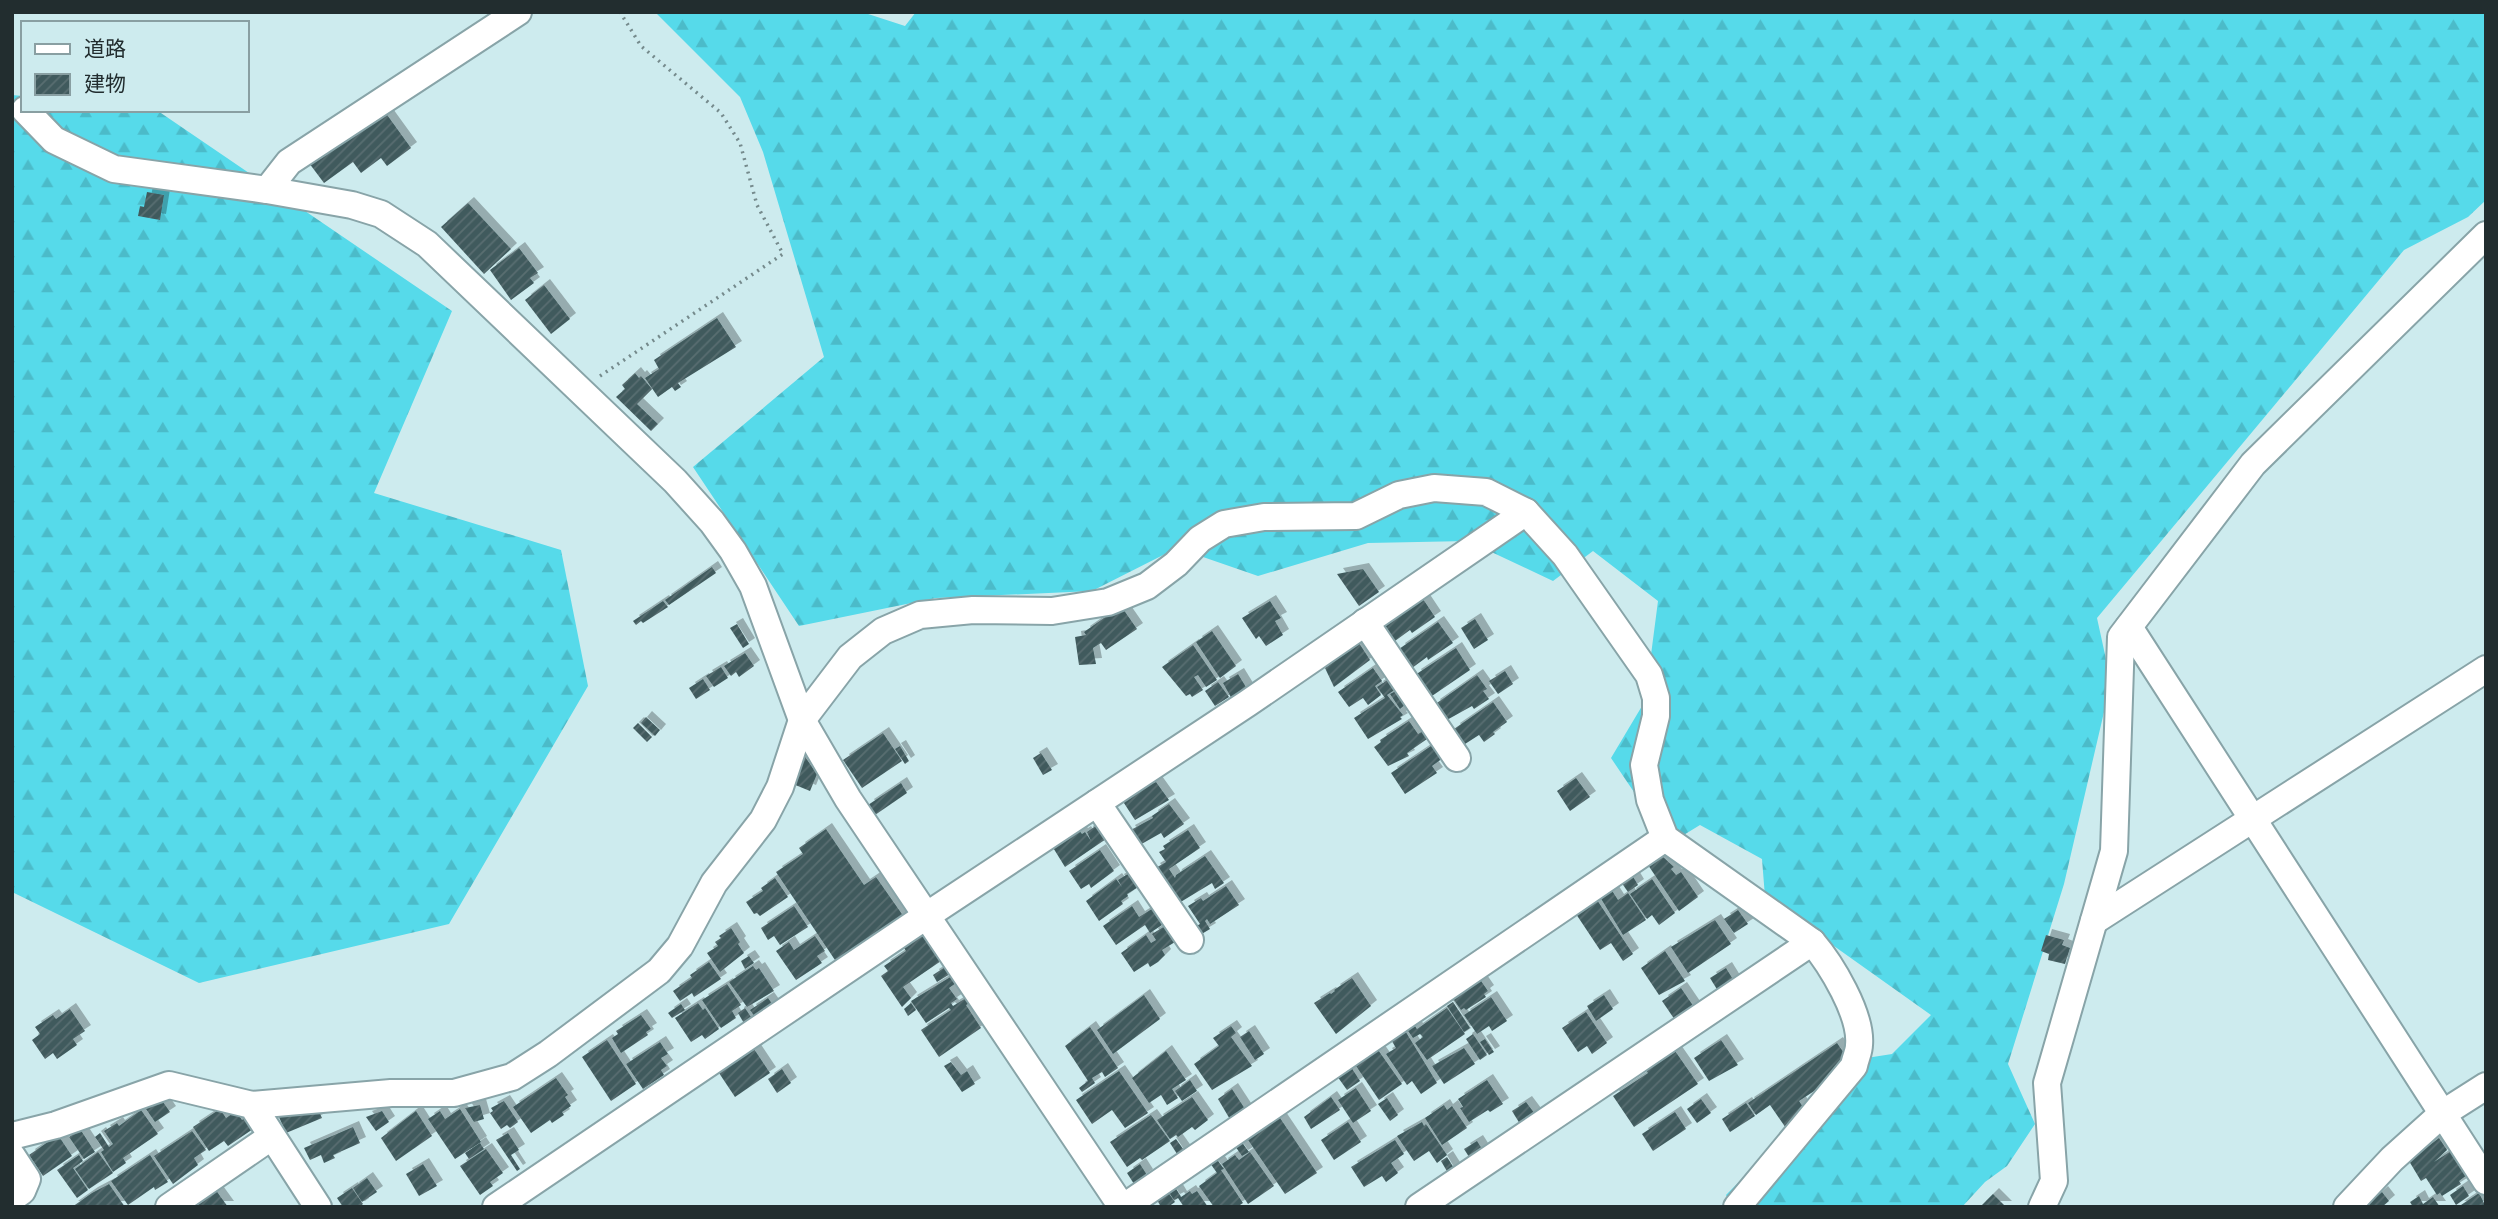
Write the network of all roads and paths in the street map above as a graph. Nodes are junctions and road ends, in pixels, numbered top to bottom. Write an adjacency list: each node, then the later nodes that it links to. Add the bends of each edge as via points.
1 (518, 12): 4 (street, via 289,162)
2 (620, 12): 6 (path, via 641,46 721,113 740,143 757,205 783,254)
3 (27, 112): 4 (street, via 54,140 114,169)
4 (267, 190): 6 (street, via 352,205 381,215 427,244)
5 (2486, 235): 9 (street, via 2253,464)
6 (581, 389): 11 (street, via 675,481 733,551 753,586)
7 (1525, 512): 8 (street); 11 (street, via 1486,492 1434,488 1399,495 1356,516 1264,517 1223,524 1147,586 1108,602 1052,611 920,615 883,631 850,657); 15 (street, via 1565,555 1649,675 1656,716 1644,765 1650,800)
8 (1365, 622): 12 (street); 13 (street)
9 (2129, 627): 14 (street); 17 (street, via 2120,637 2114,851)
10 (2486, 669): 14 (street)
11 (802, 720): 16 (street); 21 (street, via 764,820 714,883 680,946 659,971 548,1055 512,1077 454,1093 391,1093)
12 (1457, 758)
13 (1097, 803): 16 (street); 18 (street)
14 (2252, 820): 17 (street); 22 (street)
15 (1665, 838): 19 (street); 31 (street)
16 (926, 916): 30 (street); 31 (street)
17 (2094, 921): 34 (street, via 2047,1083 2054,1181)
18 (1190, 940)
19 (1812, 942): 32 (street); 33 (street, via 1855,1014 1860,1044 1857,1055 1853,1066)
20 (2486, 1086): 22 (street)
21 (252, 1105): 23 (street, via 169,1085); 24 (street)
22 (2442, 1114): 26 (street); 35 (street)
23 (12, 1136)
24 (271, 1137): 28 (street); 29 (street)
25 (12, 1156): 27 (street, via 27,1179 22,1191)
26 (2486, 1181)
27 (12, 1198)
28 (169, 1207)
29 (318, 1207)
30 (496, 1207)
31 (1123, 1207)
32 (1419, 1207)
33 (1737, 1207)
34 (2042, 1207)
35 (2347, 1207)

